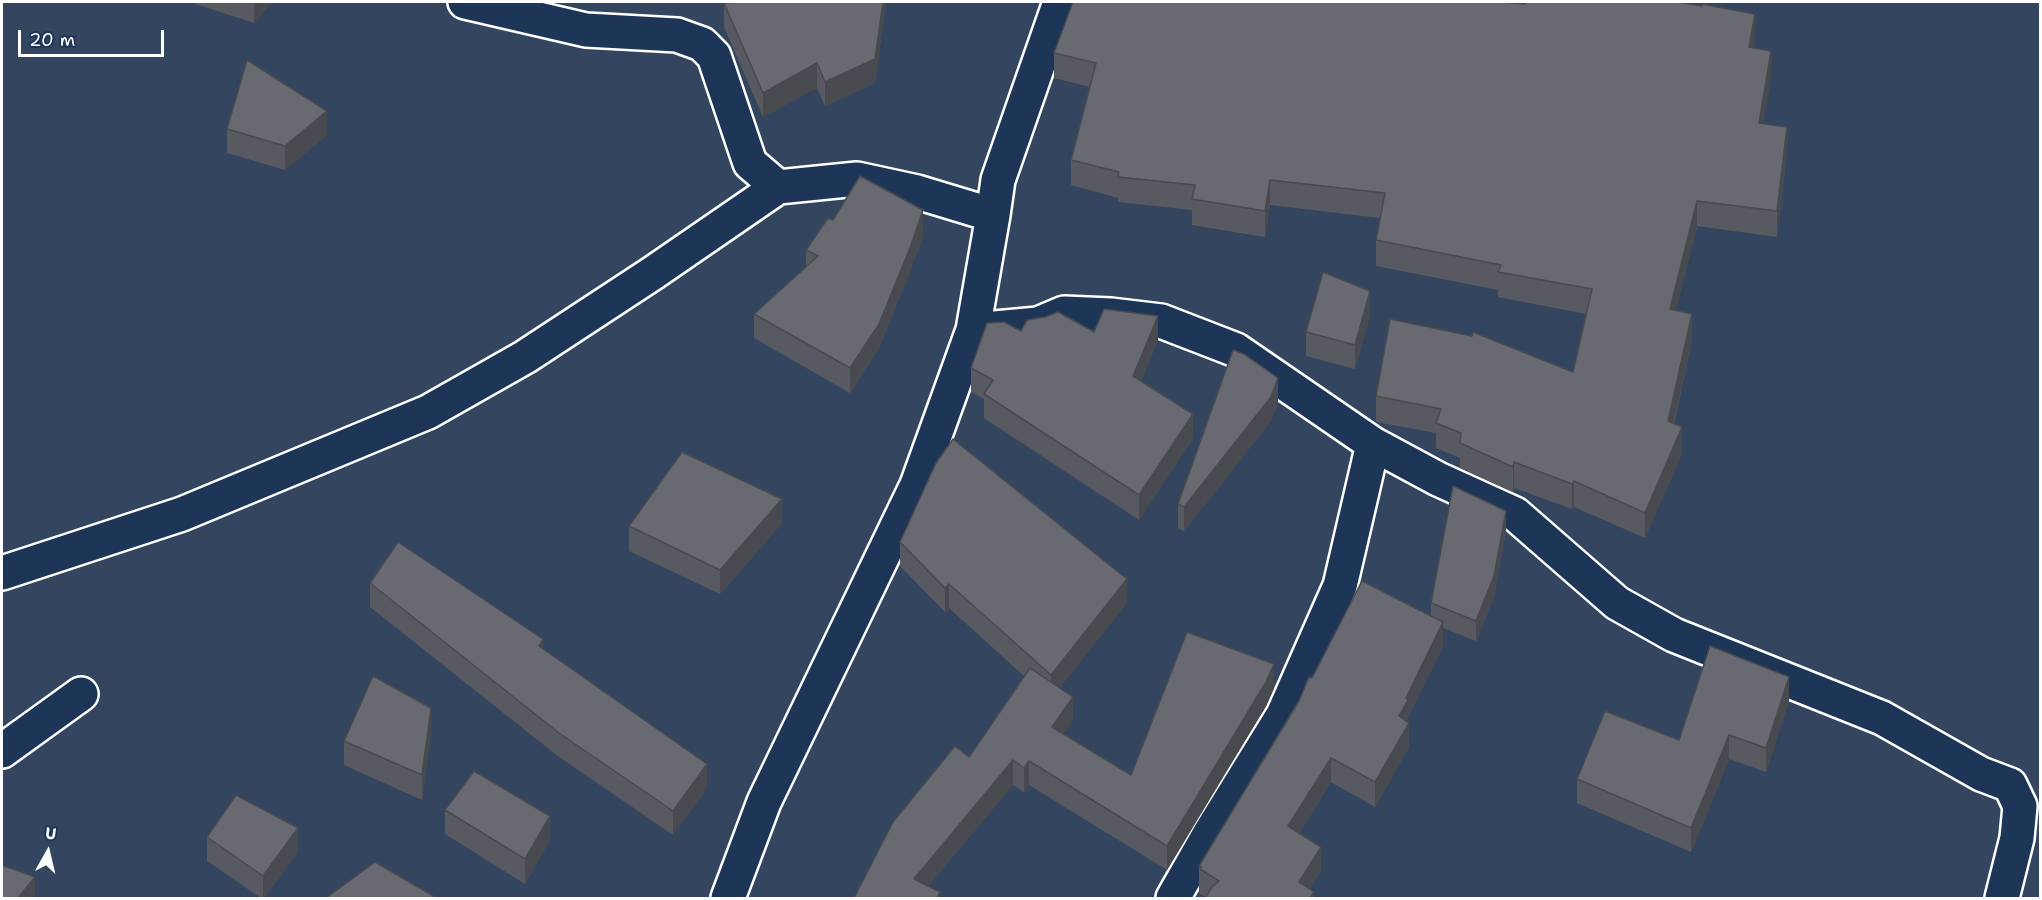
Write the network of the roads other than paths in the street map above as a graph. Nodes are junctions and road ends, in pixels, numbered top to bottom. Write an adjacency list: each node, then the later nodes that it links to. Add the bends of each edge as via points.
1 (465, 2): 3 (street, via 586,30 677,35 702,44 714,56 750,163)
2 (1060, 2): 4 (street, via 998,180)
3 (778, 187): 4 (street, via 857,179 918,192); 7 (street, via 525,357 428,412 182,514)
4 (993, 215): 5 (street)
5 (973, 330): 6 (street, via 1038,324 1064,313 1161,321 1236,350); 10 (street, via 917,485 764,802)
6 (1373, 444): 11 (street, via 1340,586 1288,705); 12 (street, via 1438,479 1515,513 1617,603 1674,635 1882,718 1981,774 2010,785 2020,806 2018,838)
7 (2, 573)
8 (81, 694): 9 (street)
9 (2, 751)
10 (728, 898)
11 (1173, 898)
12 (2002, 898)

